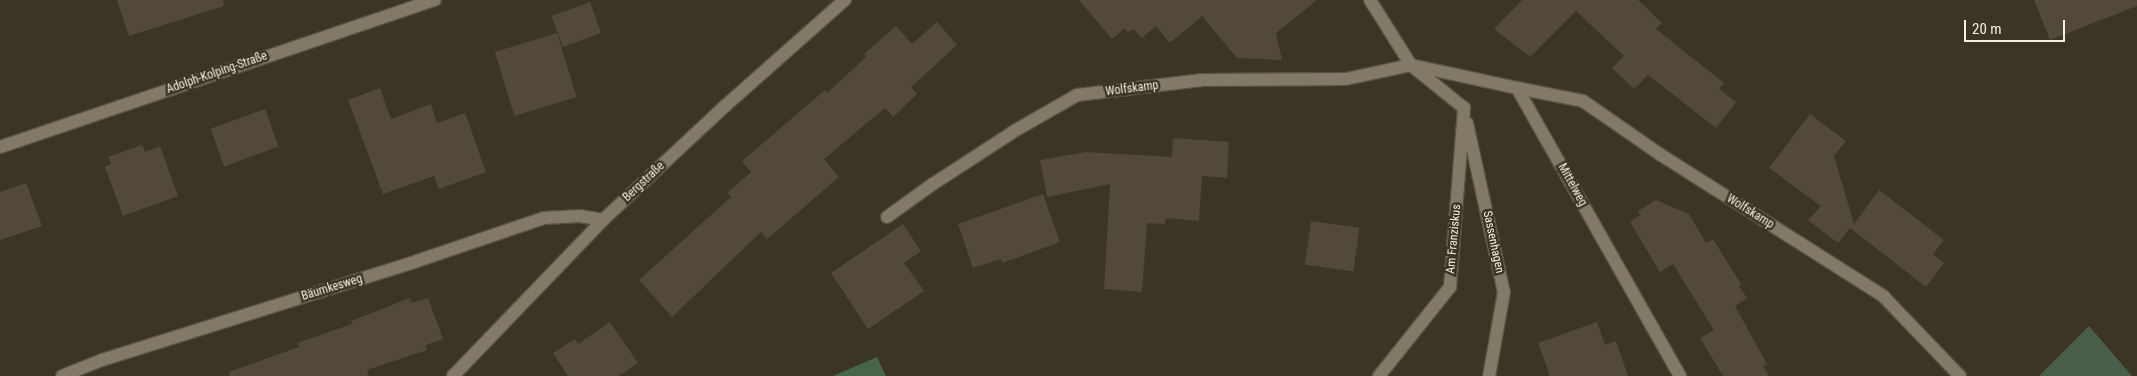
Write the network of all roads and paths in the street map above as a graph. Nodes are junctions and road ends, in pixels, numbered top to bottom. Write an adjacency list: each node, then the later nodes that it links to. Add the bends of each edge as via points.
1 (435, 0): 7 (street, Adolph-Kolping-Straße)
2 (846, 0): 9 (street, Bergstraße, via 725,106)
3 (1370, 0): 4 (street)
4 (1411, 65): 5 (street); 6 (street); 8 (street, Wolfskamp, via 1346,79 1202,80 1077,95 1008,136)
5 (1517, 88): 14 (street, Mittelweg); 15 (street, Wolfskamp, via 1583,100 1661,155 1883,296)
6 (1464, 108): 12 (street, Am Franziskus, via 1450,287); 13 (street, Sassenhagen, via 1504,292)
7 (0, 147)
8 (887, 218)
9 (603, 220): 10 (street, Bäumkesweg, via 580,216 544,218 102,360); 11 (street, Bergstraße)
10 (62, 376)
11 (453, 376)
12 (1379, 376)
13 (1489, 376)
14 (1680, 376)
15 (1960, 376)

